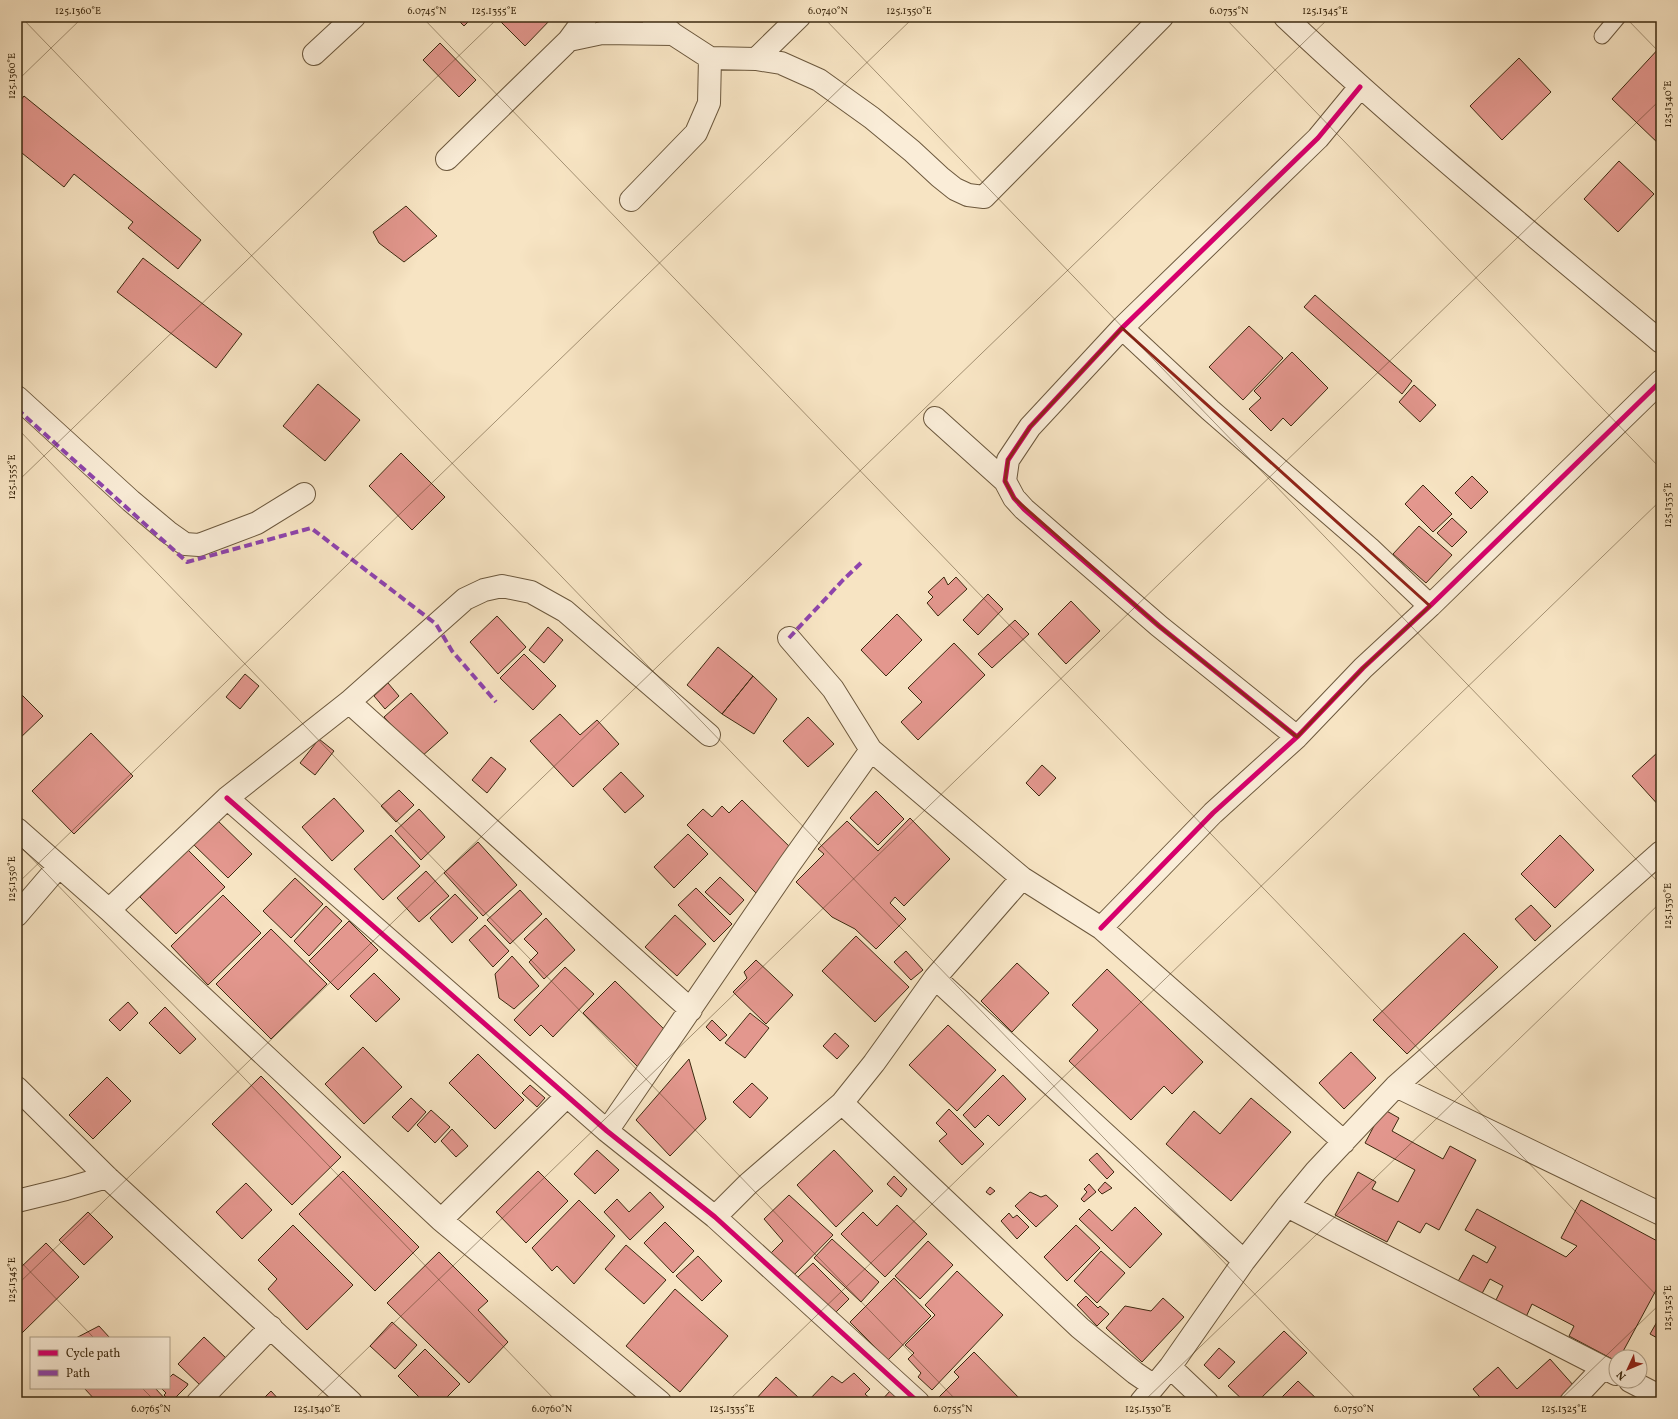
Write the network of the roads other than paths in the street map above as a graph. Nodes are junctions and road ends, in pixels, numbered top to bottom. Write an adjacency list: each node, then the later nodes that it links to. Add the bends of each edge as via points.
1 (354, 17): 11 (street)
2 (586, 17): 10 (street)
3 (653, 17): 8 (street)
4 (799, 17): 13 (street)
5 (1162, 17): 13 (street, via 984,196 968,195 955,189 872,118 819,80 781,64)
6 (1286, 17): 14 (street)
7 (1618, 17): 9 (lane)
8 (673, 34): 10 (street, via 602,33); 12 (street)
9 (1602, 36)
10 (569, 40): 15 (street)
11 (314, 54)
12 (710, 58): 13 (street); 16 (street, via 709,103 696,133)
13 (756, 59)
14 (1360, 87): 17 (street, via 1307,150); 18 (street)
15 (447, 159)
16 (631, 200)
17 (1122, 328): 22 (street, via 1030,427 1008,460); 24 (street, via 1210,410 1369,548)
18 (1661, 342)
19 (1660, 383): 24 (street)
20 (17, 397): 23 (street, via 131,501 185,544 199,545 257,523)
21 (935, 418): 22 (street)
22 (1005, 481): 28 (street, via 1014,498 1024,509 1159,626)
23 (304, 494)
24 (1430, 606): 28 (street, via 1363,668)
25 (789, 638): 29 (street, via 833,688)
26 (349, 702): 27 (street, via 465,599 484,590 502,586 531,592 565,612); 30 (street); 39 (street)
27 (709, 735)
28 (1297, 737): 37 (street, via 1213,813)
29 (871, 750): 34 (street); 39 (street)
30 (227, 798): 35 (street); 42 (street)
31 (17, 829): 33 (street)
32 (1661, 852): 40 (street)
33 (59, 866): 35 (street); 36 (street)
34 (1022, 878): 37 (street); 38 (street)
35 (109, 910): 51 (street)
36 (17, 915)
37 (1101, 928): 45 (street)
38 (935, 978): 43 (street); 52 (street)
39 (691, 1010): 44 (street)
40 (1396, 1086): 45 (street); 49 (street)
41 (17, 1088): 46 (street)
42 (567, 1096): 44 (street); 51 (street)
43 (842, 1103): 50 (street, via 748,1184); 58 (street, via 1080,1328 1135,1373)
44 (607, 1131): 50 (street)
45 (1344, 1142): 48 (street)
46 (108, 1177): 47 (street); 53 (street)
47 (17, 1201)
48 (1287, 1206): 52 (street); 55 (street)
49 (1661, 1214)
50 (715, 1217): 63 (street)
51 (441, 1220): 62 (street)
52 (1244, 1261): 54 (street)
53 (271, 1327): 60 (street); 61 (street)
54 (1170, 1367): 58 (street); 64 (street)
55 (1608, 1370)
56 (1608, 1373): 65 (street)
57 (1646, 1389): 59 (street)
58 (1148, 1394)
59 (1661, 1397)
60 (198, 1402)
61 (351, 1402)
62 (660, 1402)
63 (918, 1402)
64 (1207, 1402)
65 (1571, 1402)

